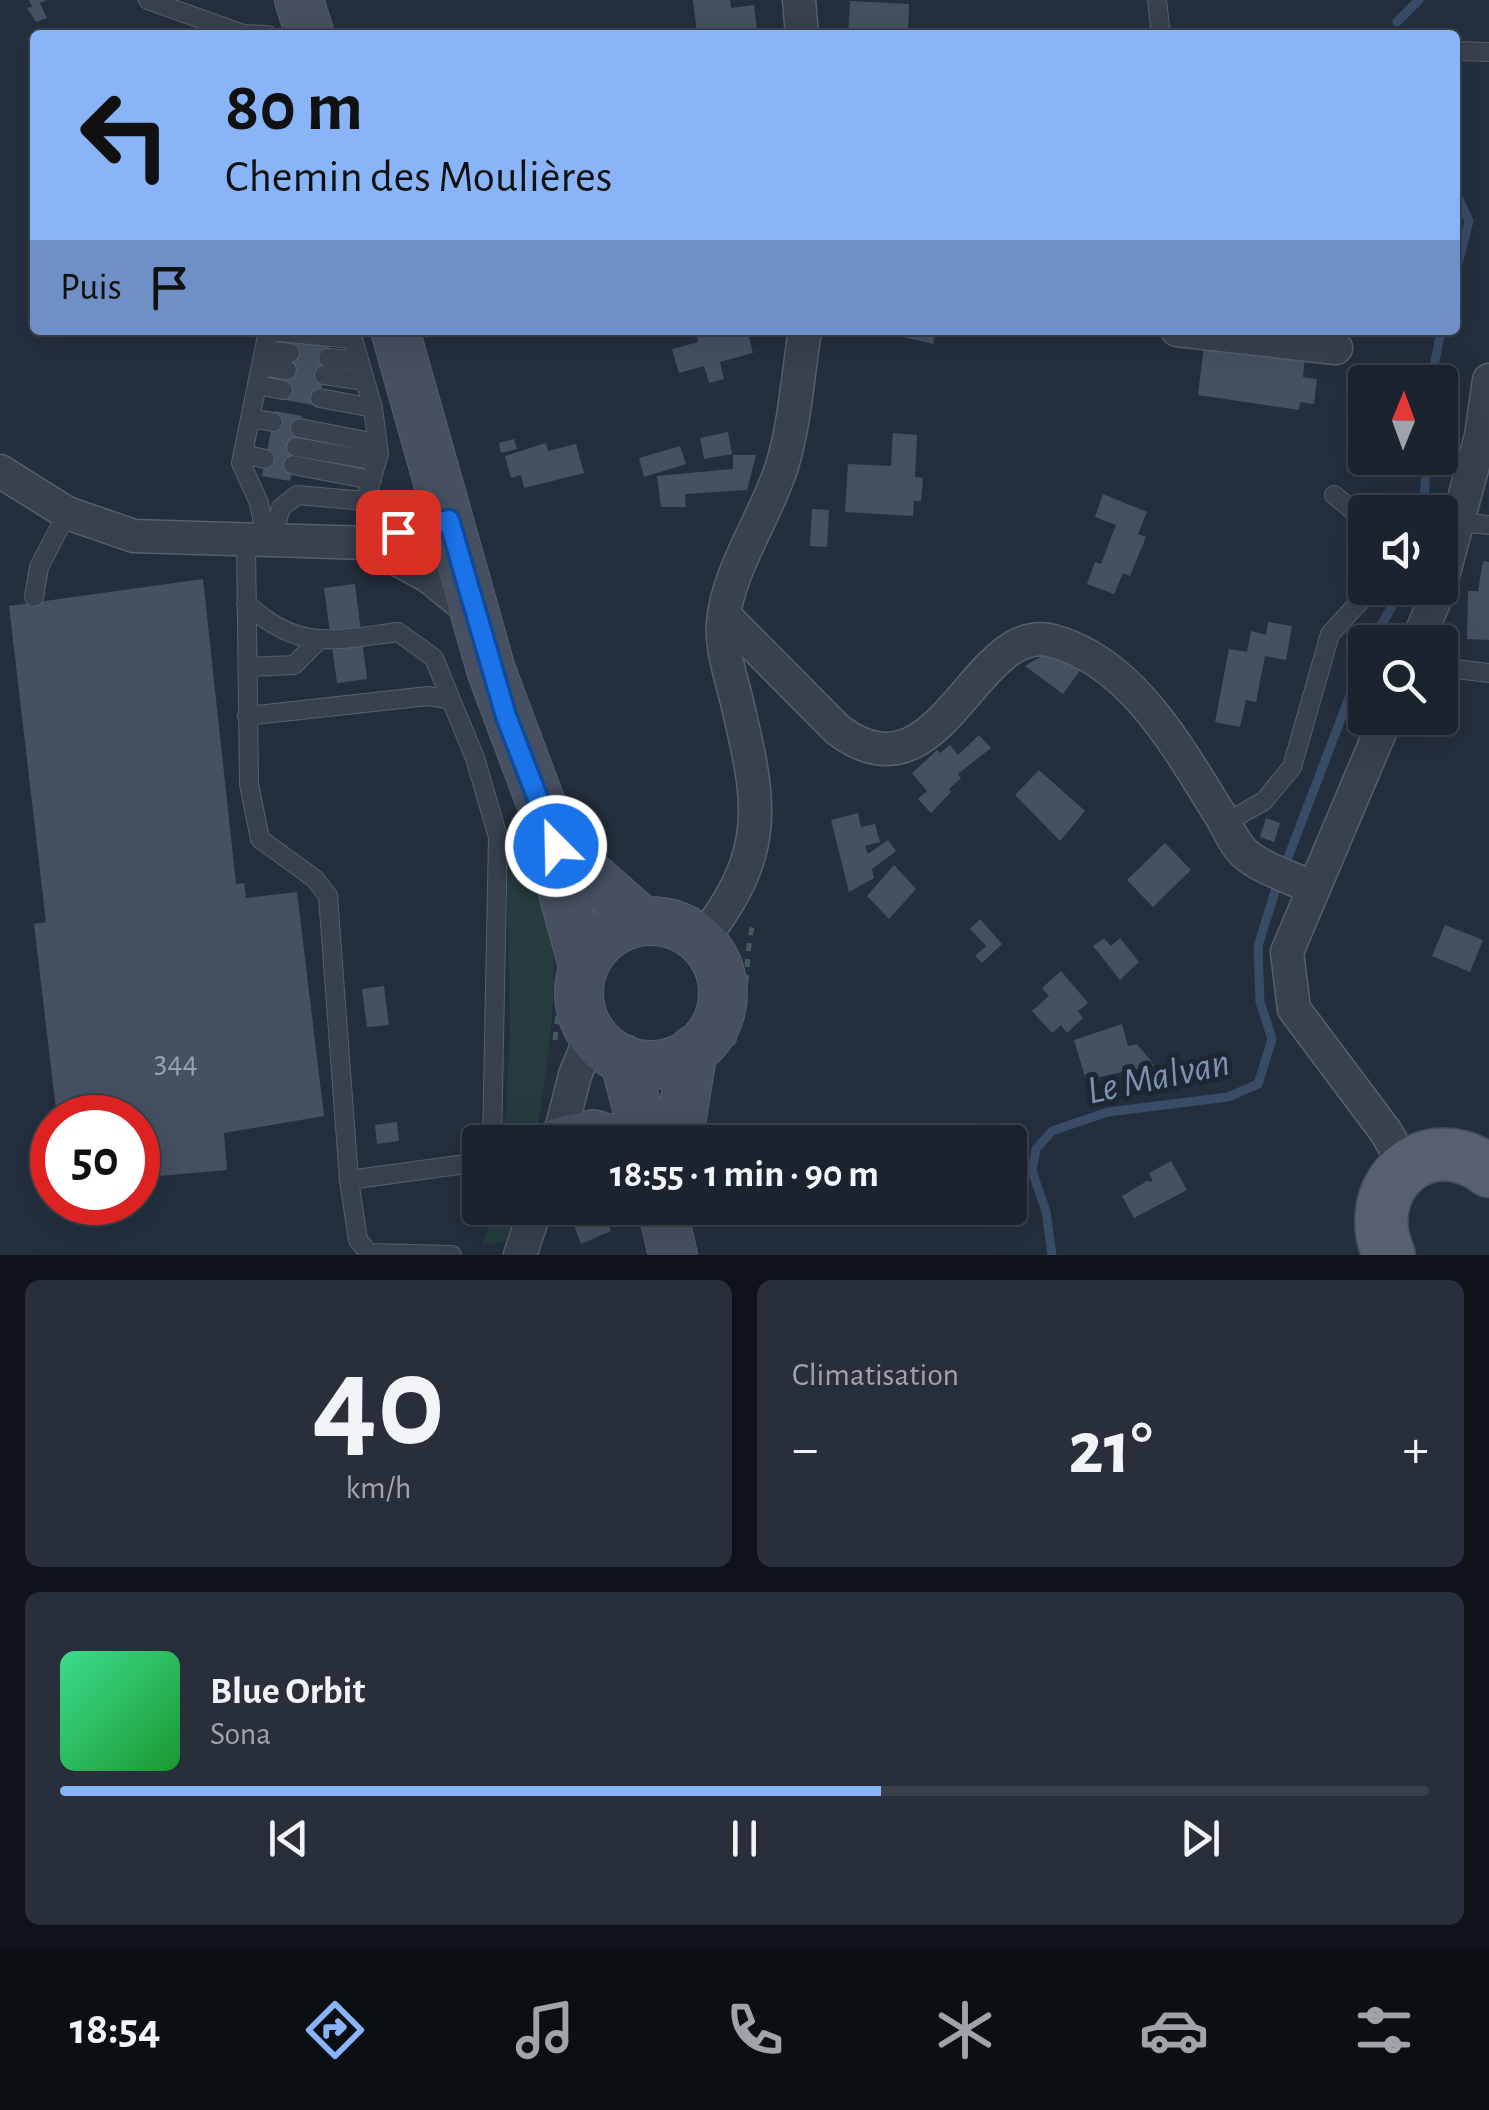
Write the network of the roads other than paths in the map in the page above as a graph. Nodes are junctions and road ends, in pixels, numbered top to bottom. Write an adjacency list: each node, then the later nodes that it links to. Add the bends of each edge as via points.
1 (148, 0): 5 (lane)
2 (299, 0): 6 (main road)
3 (799, 0): 7 (street)
4 (1157, 0): 8 (lane)
5 (232, 30)
6 (308, 30)
7 (802, 30)
8 (1161, 30)
9 (1460, 51): 10 (lane)
10 (1489, 52)
11 (267, 335): 17 (lane)
12 (326, 335): 19 (lane, via 354,340)
13 (397, 335): 36 (main road)
14 (804, 335): 45 (street, via 783,463)
15 (1221, 335): 16 (street)
16 (1336, 348)
17 (263, 358): 18 (lane); 22 (lane)
18 (288, 361)
19 (359, 361): 21 (lane); 21 (lane, via 326,367)
20 (1489, 380): 37 (street)
21 (365, 382): 25 (lane)
22 (258, 385): 23 (lane); 26 (lane)
23 (283, 390)
24 (320, 398): 25 (lane)
25 (373, 408): 30 (lane)
26 (251, 418): 27 (lane); 28 (lane)
27 (273, 422)
28 (245, 446): 29 (lane); 38 (lane, via 241,463 259,504)
29 (267, 451)
30 (377, 452): 32 (lane); 32 (lane, via 296,446)
31 (0, 471): 35 (street)
32 (372, 480): 38 (lane, via 366,500 297,495)
33 (1334, 495): 34 (lane)
34 (1348, 506)
35 (68, 514): 38 (street, via 134,536); 41 (lane, via 39,567)
36 (449, 520): 39 (street); 44 (main road)
37 (1474, 524): 40 (street)
38 (261, 543): 39 (street); 42 (lane)
39 (367, 543): 44 (street, via 428,576)
40 (1458, 554)
41 (34, 597)
42 (246, 604): 46 (lane, via 273,629); 48 (lane)
43 (1356, 605): 55 (lane, via 1330,634 1292,767 1264,801)
44 (475, 614): 56 (main road)
45 (724, 615): 47 (street); 51 (street)
46 (318, 642): 48 (lane, via 294,665); 52 (lane, via 398,632 434,658)
47 (769, 663): 51 (street, via 747,668); 55 (street, via 850,739 892,749 938,723 1010,651 1039,639 1057,642 1100,662 1136,698 1171,738)
48 (247, 667): 53 (lane)
49 (1458, 669): 50 (lane)
50 (1489, 673)
51 (734, 692): 59 (street, via 757,816 747,868)
52 (450, 700): 53 (lane, via 428,696); 63 (lane, via 498,837)
53 (247, 716): 70 (lane, via 260,839 316,879 328,896)
54 (1378, 735): 57 (street)
55 (1225, 823): 57 (street, via 1251,858)
56 (556, 846): 58 (main road); 60 (main road)
57 (1311, 886): 69 (street, via 1287,952 1294,1009)
58 (642, 922): 59 (main road); 60 (main road, via 606,936)
59 (715, 923): 62 (main road, via 722,998)
60 (584, 966): 61 (main road, via 578,994)
61 (608, 1047): 62 (main road, via 665,1063); 64 (street, via 582,1052); 65 (main road)
62 (710, 1054): 66 (main road)
63 (492, 1125)
64 (563, 1125)
65 (639, 1125)
66 (684, 1125)
67 (1480, 1156): 69 (main road, via 1442,1154)
68 (462, 1164): 70 (lane)
69 (1406, 1168): 76 (main road, via 1383,1200 1382,1238)
70 (349, 1180): 73 (lane, via 358,1240 369,1254)
71 (530, 1225): 74 (street)
72 (666, 1225): 75 (main road)
73 (452, 1255)
74 (520, 1255)
75 (673, 1255)
76 (1390, 1255)

